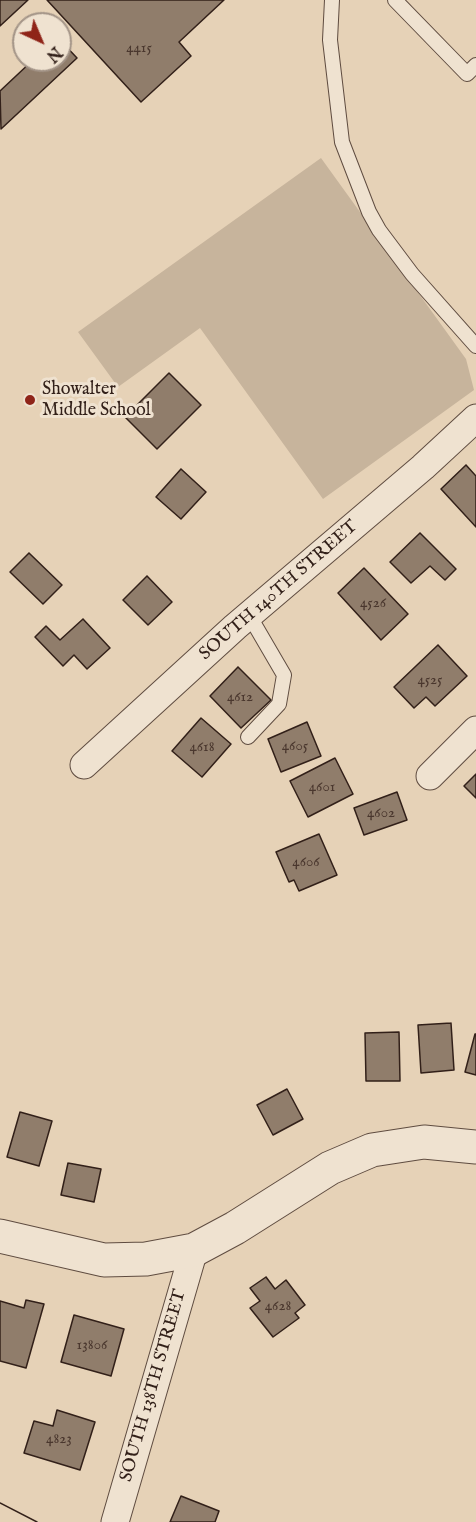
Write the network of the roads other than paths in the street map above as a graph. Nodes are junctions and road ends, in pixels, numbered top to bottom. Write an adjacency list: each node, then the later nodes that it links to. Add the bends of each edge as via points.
1 (332, 0): 4 (lane, via 330,40 342,142 369,212 412,274)
2 (395, 0): 3 (lane, via 466,74)
3 (476, 65)
4 (476, 346)
5 (476, 417): 6 (street, SOUTH 140TH STREET)
6 (249, 615): 8 (lane, via 284,675 279,704); 9 (street, SOUTH 140TH STREET)
7 (476, 730): 10 (street)
8 (248, 737)
9 (84, 765)
10 (429, 776)
11 (476, 1147): 13 (street, via 424,1142 372,1149 330,1168)
12 (0, 1236): 13 (street, via 104,1260 146,1259)
13 (194, 1250): 14 (street, SOUTH 138TH STREET)
14 (115, 1522)

